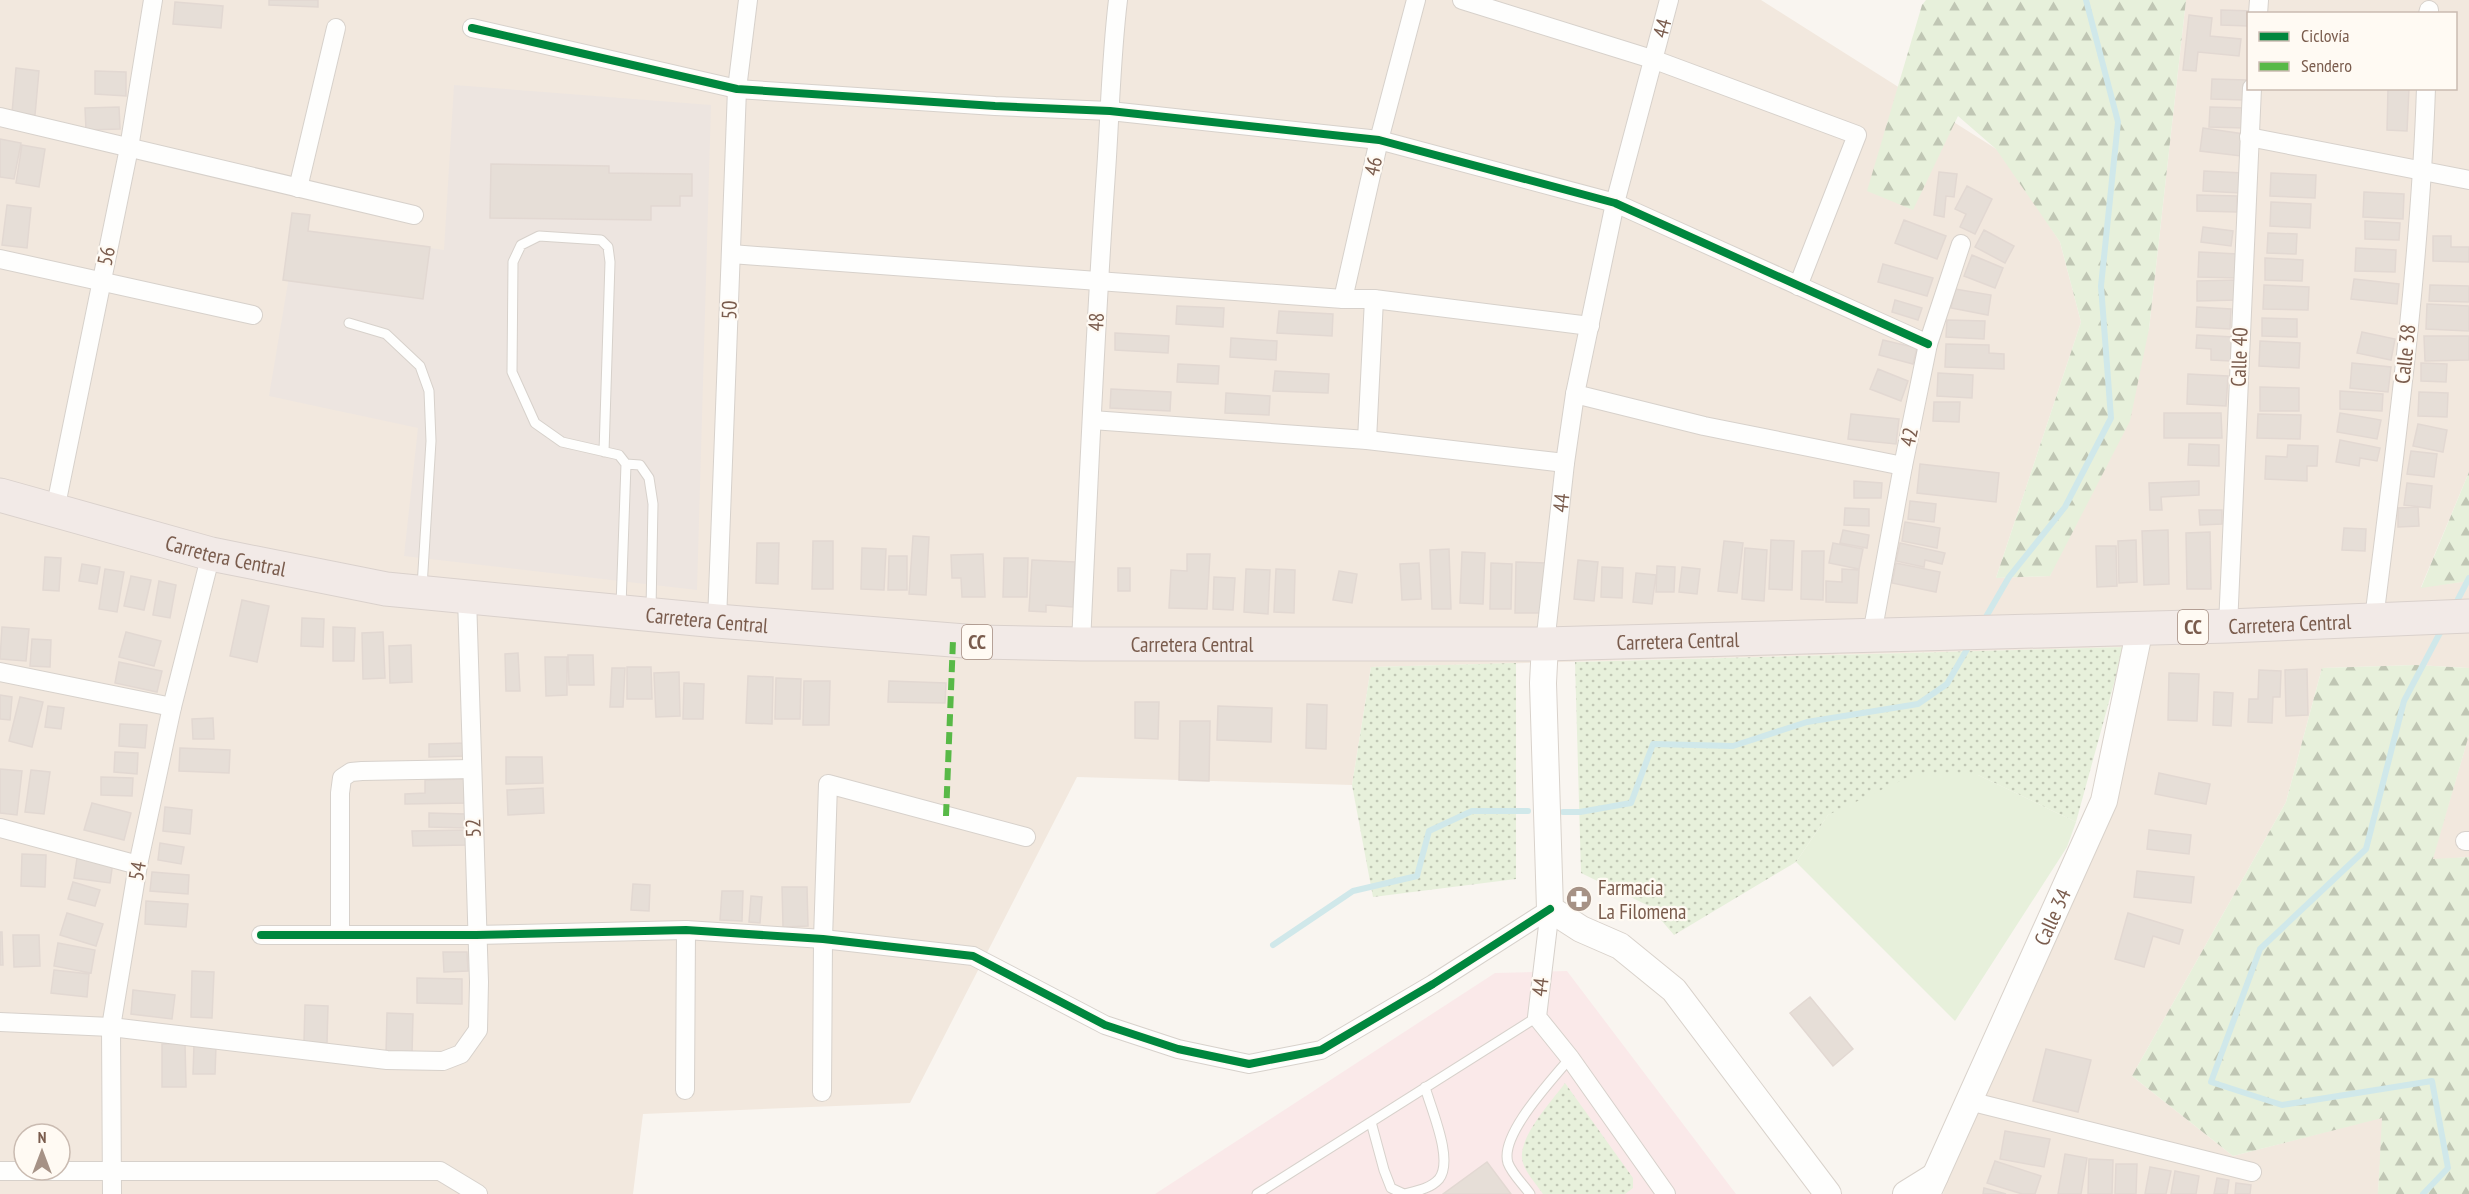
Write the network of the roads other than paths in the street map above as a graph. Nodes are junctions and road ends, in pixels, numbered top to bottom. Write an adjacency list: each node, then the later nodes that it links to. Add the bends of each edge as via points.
1 (153, 0): 17 (street, 56)
2 (748, 0): 10 (street, 50)
3 (1118, 0): 13 (street, 48)
4 (1416, 0): 16 (street, 46)
5 (1462, 0): 9 (street)
6 (1669, 0): 9 (street, 44)
7 (336, 28): 20 (street)
8 (472, 28): 10 (street)
9 (1655, 60): 21 (street, 44); 28 (street, via 1857,135)
10 (737, 89): 13 (street); 24 (street, 50)
11 (2252, 90): 15 (street, Calle 40)
12 (2426, 90): 18 (street, Calle 38)
13 (1110, 111): 16 (street); 26 (street, 48)
14 (0, 117): 17 (street)
15 (2248, 137): 18 (street); 51 (street, Calle 40)
16 (1379, 140): 21 (street); 29 (street, 46)
17 (129, 148): 20 (street); 27 (street, 56)
18 (2423, 172): 19 (street); 49 (street, Calle 38, via 2396,436)
19 (2469, 180)
20 (298, 188): 22 (street)
21 (1615, 203): 28 (street); 33 (street, 44)
22 (414, 215)
23 (1961, 244): 34 (street, 42)
24 (731, 254): 26 (street); 50 (street, 50)
25 (0, 259): 27 (street)
26 (1099, 280): 29 (street); 36 (street, 48)
27 (101, 282): 31 (street); 43 (street, 56)
28 (1798, 286): 34 (street)
29 (1343, 299): 30 (street)
30 (1374, 299): 33 (street); 37 (street)
31 (253, 315)
32 (349, 322): 45 (lane, via 386,334 420,366 429,391 431,441)
33 (1590, 326): 35 (street, 44)
34 (1928, 344): 41 (street, 42)
35 (1575, 394): 39 (street, 44); 41 (street, via 1704,426)
36 (1092, 420): 37 (street); 54 (street, 48)
37 (1367, 440): 39 (street)
38 (604, 452): 38 (lane, via 608,247 602,240 539,236 521,245 513,262 512,372 535,423 562,442); 40 (lane, via 619,455)
39 (1565, 463): 55 (street, 44)
40 (626, 464): 47 (lane); 47 (lane, via 640,465 649,478 652,495)
41 (1903, 466): 53 (street, 42)
42 (0, 495): 43 (highway, Carretera Central / CC)
43 (55, 510): 44 (highway, Carretera Central / CC)
44 (212, 554): 45 (highway, Carretera Central / CC); 57 (street, 54)
45 (422, 593): 46 (highway, Carretera Central / CC)
46 (467, 597): 47 (highway, Carretera Central / CC); 58 (street, 52)
47 (636, 614): 50 (highway, Carretera Central / CC)
48 (2469, 616): 49 (highway, CC)
49 (2386, 618): 51 (highway, Carretera Central / CC)
50 (717, 621): 54 (highway, Carretera Central / CC, via 977,642)
51 (2228, 626): 52 (highway, Carretera Central / CC)
52 (2140, 628): 53 (highway, Carretera Central / CC); 75 (street, Calle 34, via 2104,801)
53 (1872, 634): 55 (highway, Carretera Central / CC)
54 (1081, 645): 55 (highway, Carretera Central / CC)
55 (1545, 645): 62 (street, 44)
56 (0, 672): 57 (street)
57 (172, 707): 61 (street, 54)
58 (472, 769): 65 (street, via 362,771 342,778); 66 (street, 52)
59 (0, 828): 61 (street)
60 (1026, 837): 67 (street, via 828,784)
61 (138, 865): 70 (street, 54)
62 (1550, 909): 67 (street, via 1434,984 1321,1050 1249,1064 1178,1049 1105,1025 973,956); 68 (street, 44); 87 (street, via 1581,929 1620,946 1674,990)
63 (686, 930): 66 (street); 67 (street); 73 (street)
64 (261, 935): 65 (street)
65 (340, 935): 66 (street)
66 (476, 935): 70 (street, 52, via 478,1030 461,1054 443,1061 387,1060)
67 (823, 939): 74 (street)
68 (1537, 1017): 71 (street); 72 (lane)
69 (0, 1022): 70 (street)
70 (111, 1027): 77 (street, 54)
71 (1570, 1058): 85 (lane, via 1517,1124 1509,1144 1508,1163); 86 (street)
72 (1425, 1088): 76 (lane); 84 (lane, via 1443,1149 1444,1166 1439,1178 1427,1187)
73 (685, 1090)
74 (822, 1092)
75 (1969, 1101): 79 (street); 80 (street, Calle 34)
76 (1371, 1122): 83 (lane); 84 (lane, via 1391,1188)
77 (112, 1170): 78 (street); 81 (street, 54); 82 (street, via 440,1171)
78 (0, 1171)
79 (2252, 1172)
80 (1931, 1185): 88 (street)
81 (112, 1194)
82 (478, 1194)
83 (1257, 1194)
84 (1404, 1194)
85 (1530, 1194)
86 (1666, 1194)
87 (1828, 1194)
88 (1906, 1194)

